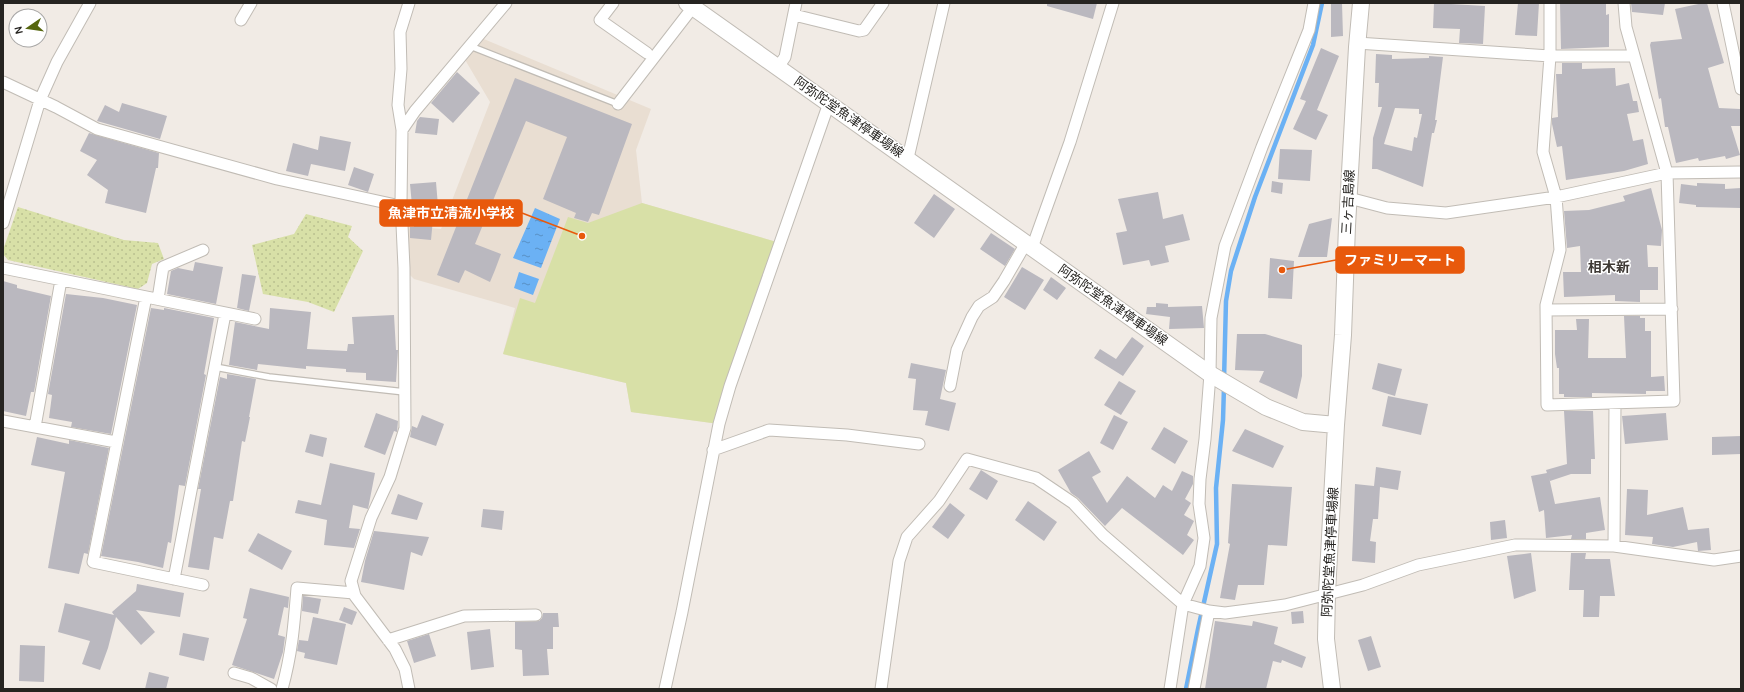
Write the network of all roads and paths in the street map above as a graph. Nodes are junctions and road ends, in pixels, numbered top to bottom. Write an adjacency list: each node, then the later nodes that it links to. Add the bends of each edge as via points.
1 (90, 3): 26 (street, via 57,62)
2 (251, 3): 17 (street)
3 (409, 3): 29 (street, via 400,32 401,69 398,105)
4 (505, 3): 19 (street)
5 (613, 3): 20 (street, via 600,20)
6 (796, 3): 16 (street)
7 (883, 3): 16 (street, via 864,30 859,32)
8 (944, 3): 30 (street)
9 (1113, 3): 37 (street, via 1070,142)
10 (1314, 3): 48 (street, via 1309,30 1225,246 1211,318)
11 (1362, 3): 18 (main road, 三ヶ吉島線)
12 (1550, 3): 21 (street)
13 (1624, 3): 22 (street, via 1626,27)
14 (1723, 3): 25 (street)
15 (690, 5): 23 (main road, 阿弥陀堂魚津停車場線); 28 (street)
16 (794, 15): 23 (street, via 785,56)
17 (241, 20)
18 (1357, 43): 21 (street); 34 (main road, 三ヶ吉島線)
19 (470, 46): 28 (lane); 29 (street)
20 (647, 53)
21 (1550, 56): 22 (street); 33 (street, via 1543,152)
22 (1634, 56): 32 (street)
23 (778, 67): 27 (main road, 阿弥陀堂魚津停車場線)
24 (3, 82): 26 (street)
25 (1741, 89)
26 (40, 100): 35 (street, via 97,129 277,179 396,205); 36 (street)
27 (828, 103): 30 (main road, 阿弥陀堂魚津停車場線); 57 (street, via 730,386)
28 (618, 104)
29 (402, 130): 35 (street)
30 (908, 158): 37 (main road, 阿弥陀堂魚津停車場線)
31 (1741, 172): 32 (street)
32 (1668, 173): 33 (street); 43 (street)
33 (1556, 197): 34 (street, via 1446,213 1387,208); 44 (street, via 1560,250)
34 (1349, 198): 53 (main road, 三ヶ吉島線)
35 (401, 203): 50 (street)
36 (3, 223)
37 (1029, 246): 48 (main road, 阿弥陀堂魚津停車場線); 49 (street, via 993,297 979,306 972,317 957,350)
38 (204, 250): 42 (street, via 163,267)
39 (3, 268): 40 (street)
40 (61, 280): 41 (street); 54 (street)
41 (146, 296): 42 (street); 55 (street)
42 (158, 299): 45 (street)
43 (1672, 309): 44 (street); 51 (street, via 1674,401)
44 (1546, 310): 51 (street, via 1547,405)
45 (225, 314): 46 (street); 47 (street)
46 (255, 319)
47 (215, 367): 50 (lane, via 269,377); 60 (street)
48 (1210, 374): 53 (main road, 阿弥陀堂魚津停車場線, via 1266,407 1303,422); 64 (street, via 1199,504 1204,538 1200,566)
49 (950, 386)
50 (405, 392): 62 (street, via 405,428 390,477 371,518 351,582)
51 (1615, 403): 58 (street)
52 (3, 421): 54 (street)
53 (1336, 425): 63 (main road, 阿弥陀堂魚津停車場線)
54 (35, 427): 55 (street)
55 (116, 442): 60 (street, via 93,562)
56 (919, 444): 57 (street, via 847,435 769,430)
57 (713, 450): 72 (street)
58 (1614, 546): 59 (street, via 1714,560); 63 (street, via 1515,545 1418,565 1363,585)
59 (1741, 556)
60 (174, 579): 61 (street)
61 (203, 584)
62 (354, 593): 67 (street); 70 (street, via 297,588 290,662)
63 (1327, 593): 65 (street, via 1286,605 1225,613); 76 (main road, 阿弥陀堂魚津停車場線, via 1326,639)
64 (1183, 604): 65 (street); 73 (street, via 1109,539 1073,503 1036,478 967,459 939,501 907,537 899,560); 74 (street)
65 (1209, 611): 75 (street)
66 (536, 615): 67 (street, via 464,616)
67 (388, 640): 71 (street, via 405,669)
68 (234, 673): 69 (street, via 251,678)
69 (271, 689)
70 (282, 689)
71 (409, 689)
72 (665, 689)
73 (881, 689)
74 (1170, 689)
75 (1194, 689)
76 (1332, 689)

